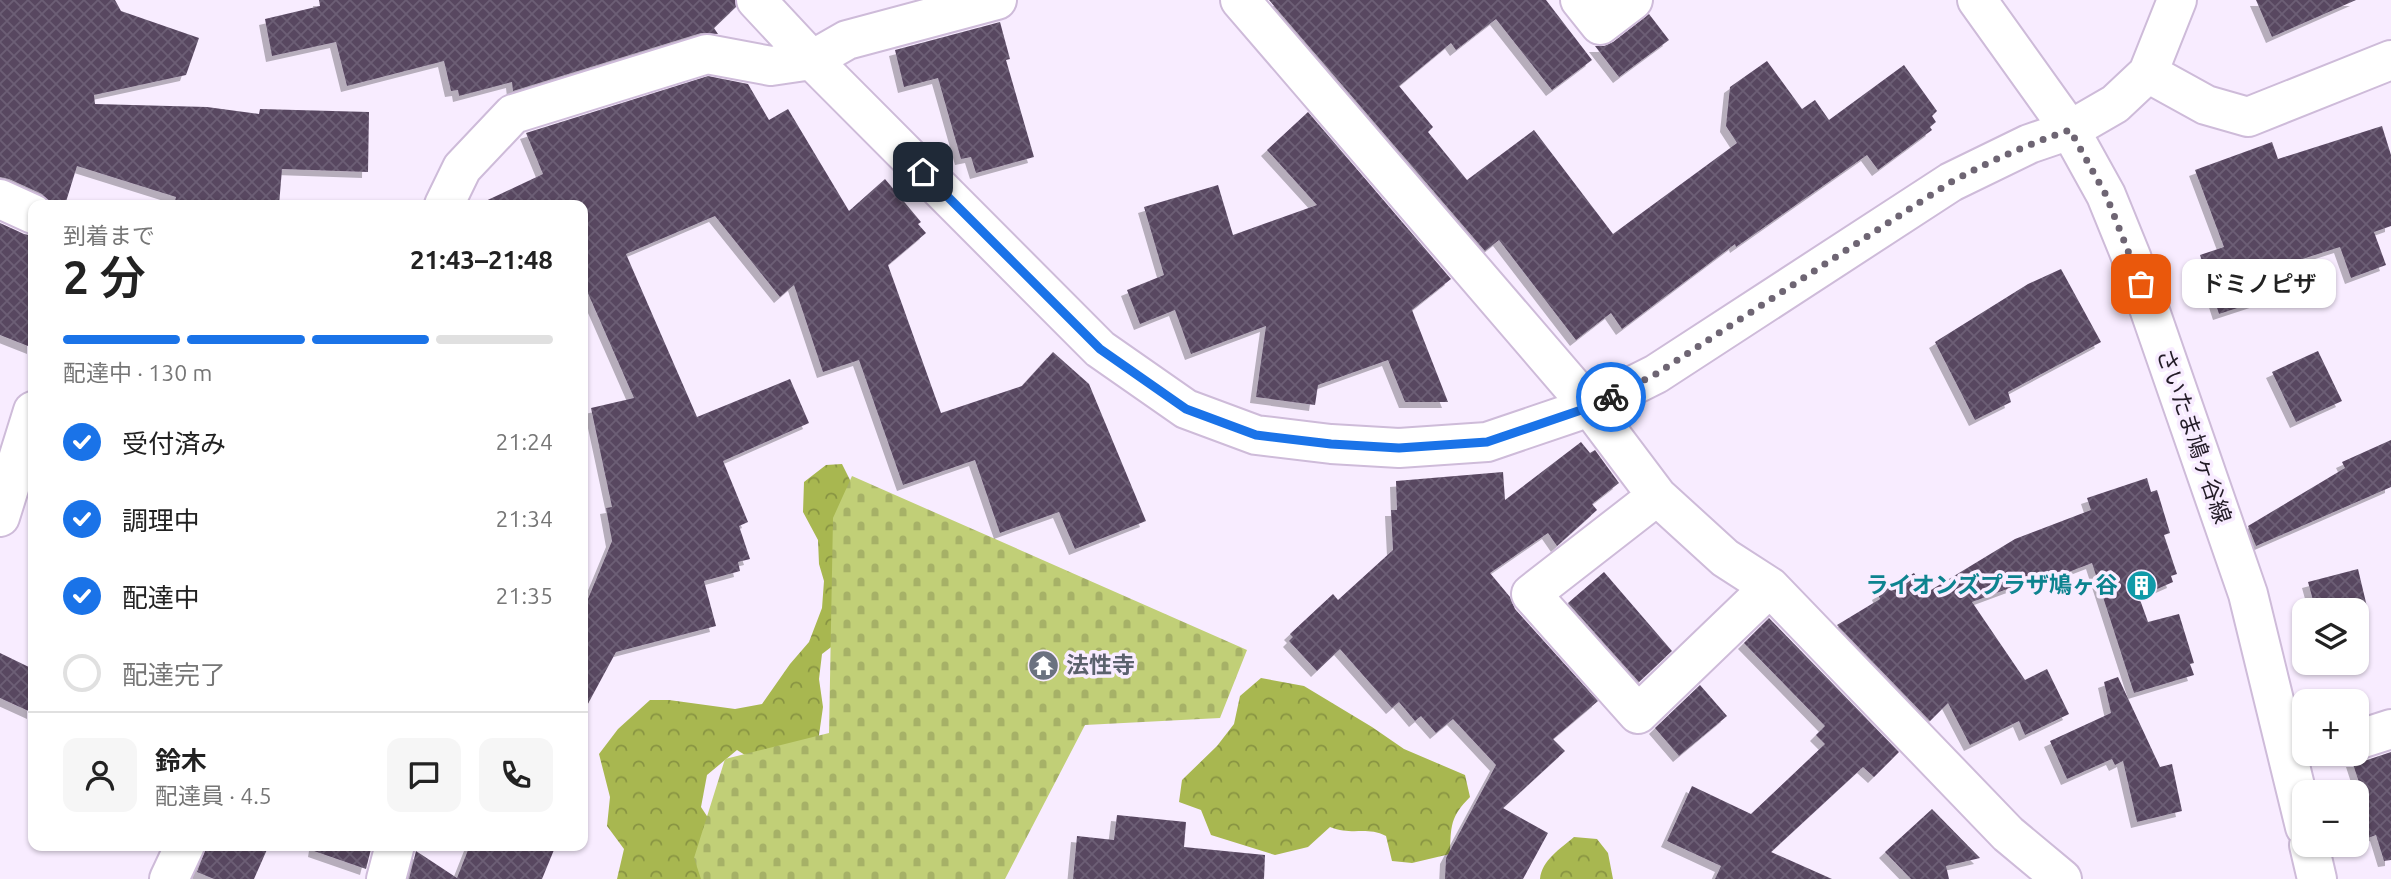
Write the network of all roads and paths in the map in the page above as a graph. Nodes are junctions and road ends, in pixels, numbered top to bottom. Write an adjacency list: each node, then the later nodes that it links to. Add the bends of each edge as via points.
1 (756, 0): 9 (street)
2 (997, 0): 8 (street)
3 (1240, 0): 16 (street)
4 (1580, 0): 5 (street, via 1600,25)
5 (1633, 0)
6 (1977, 0): 12 (street, さいたま鳩ヶ谷線)
7 (2177, 0): 11 (street)
8 (949, 6): 9 (street, via 847,40)
9 (812, 60): 14 (street, via 771,66 707,54 513,114 462,168); 16 (street, via 1100,349 1186,409 1256,435 1399,448 1487,442)
10 (2391, 60): 11 (street, via 2248,117 2206,105)
11 (2148, 73): 12 (street, via 2115,104)
12 (2070, 130): 16 (street, via 2017,149 1951,182 1656,374); 22 (street, さいたま鳩ヶ谷線, via 2106,195 2132,259 2223,515)
13 (0, 199): 15 (street)
14 (446, 200)
15 (28, 212)
16 (1590, 407): 18 (street)
17 (28, 427): 19 (street)
18 (1657, 496): 20 (street, via 1725,558); 20 (street, via 1531,594 1638,714)
19 (0, 517)
20 (1770, 587): 29 (street, via 2008,834)
21 (2391, 729): 23 (street)
22 (2292, 733)
23 (2369, 736)
24 (182, 851): 27 (street)
25 (393, 851): 28 (street)
26 (2312, 857): 30 (street)
27 (169, 879)
28 (386, 879)
29 (2062, 879)
30 (2317, 879)

